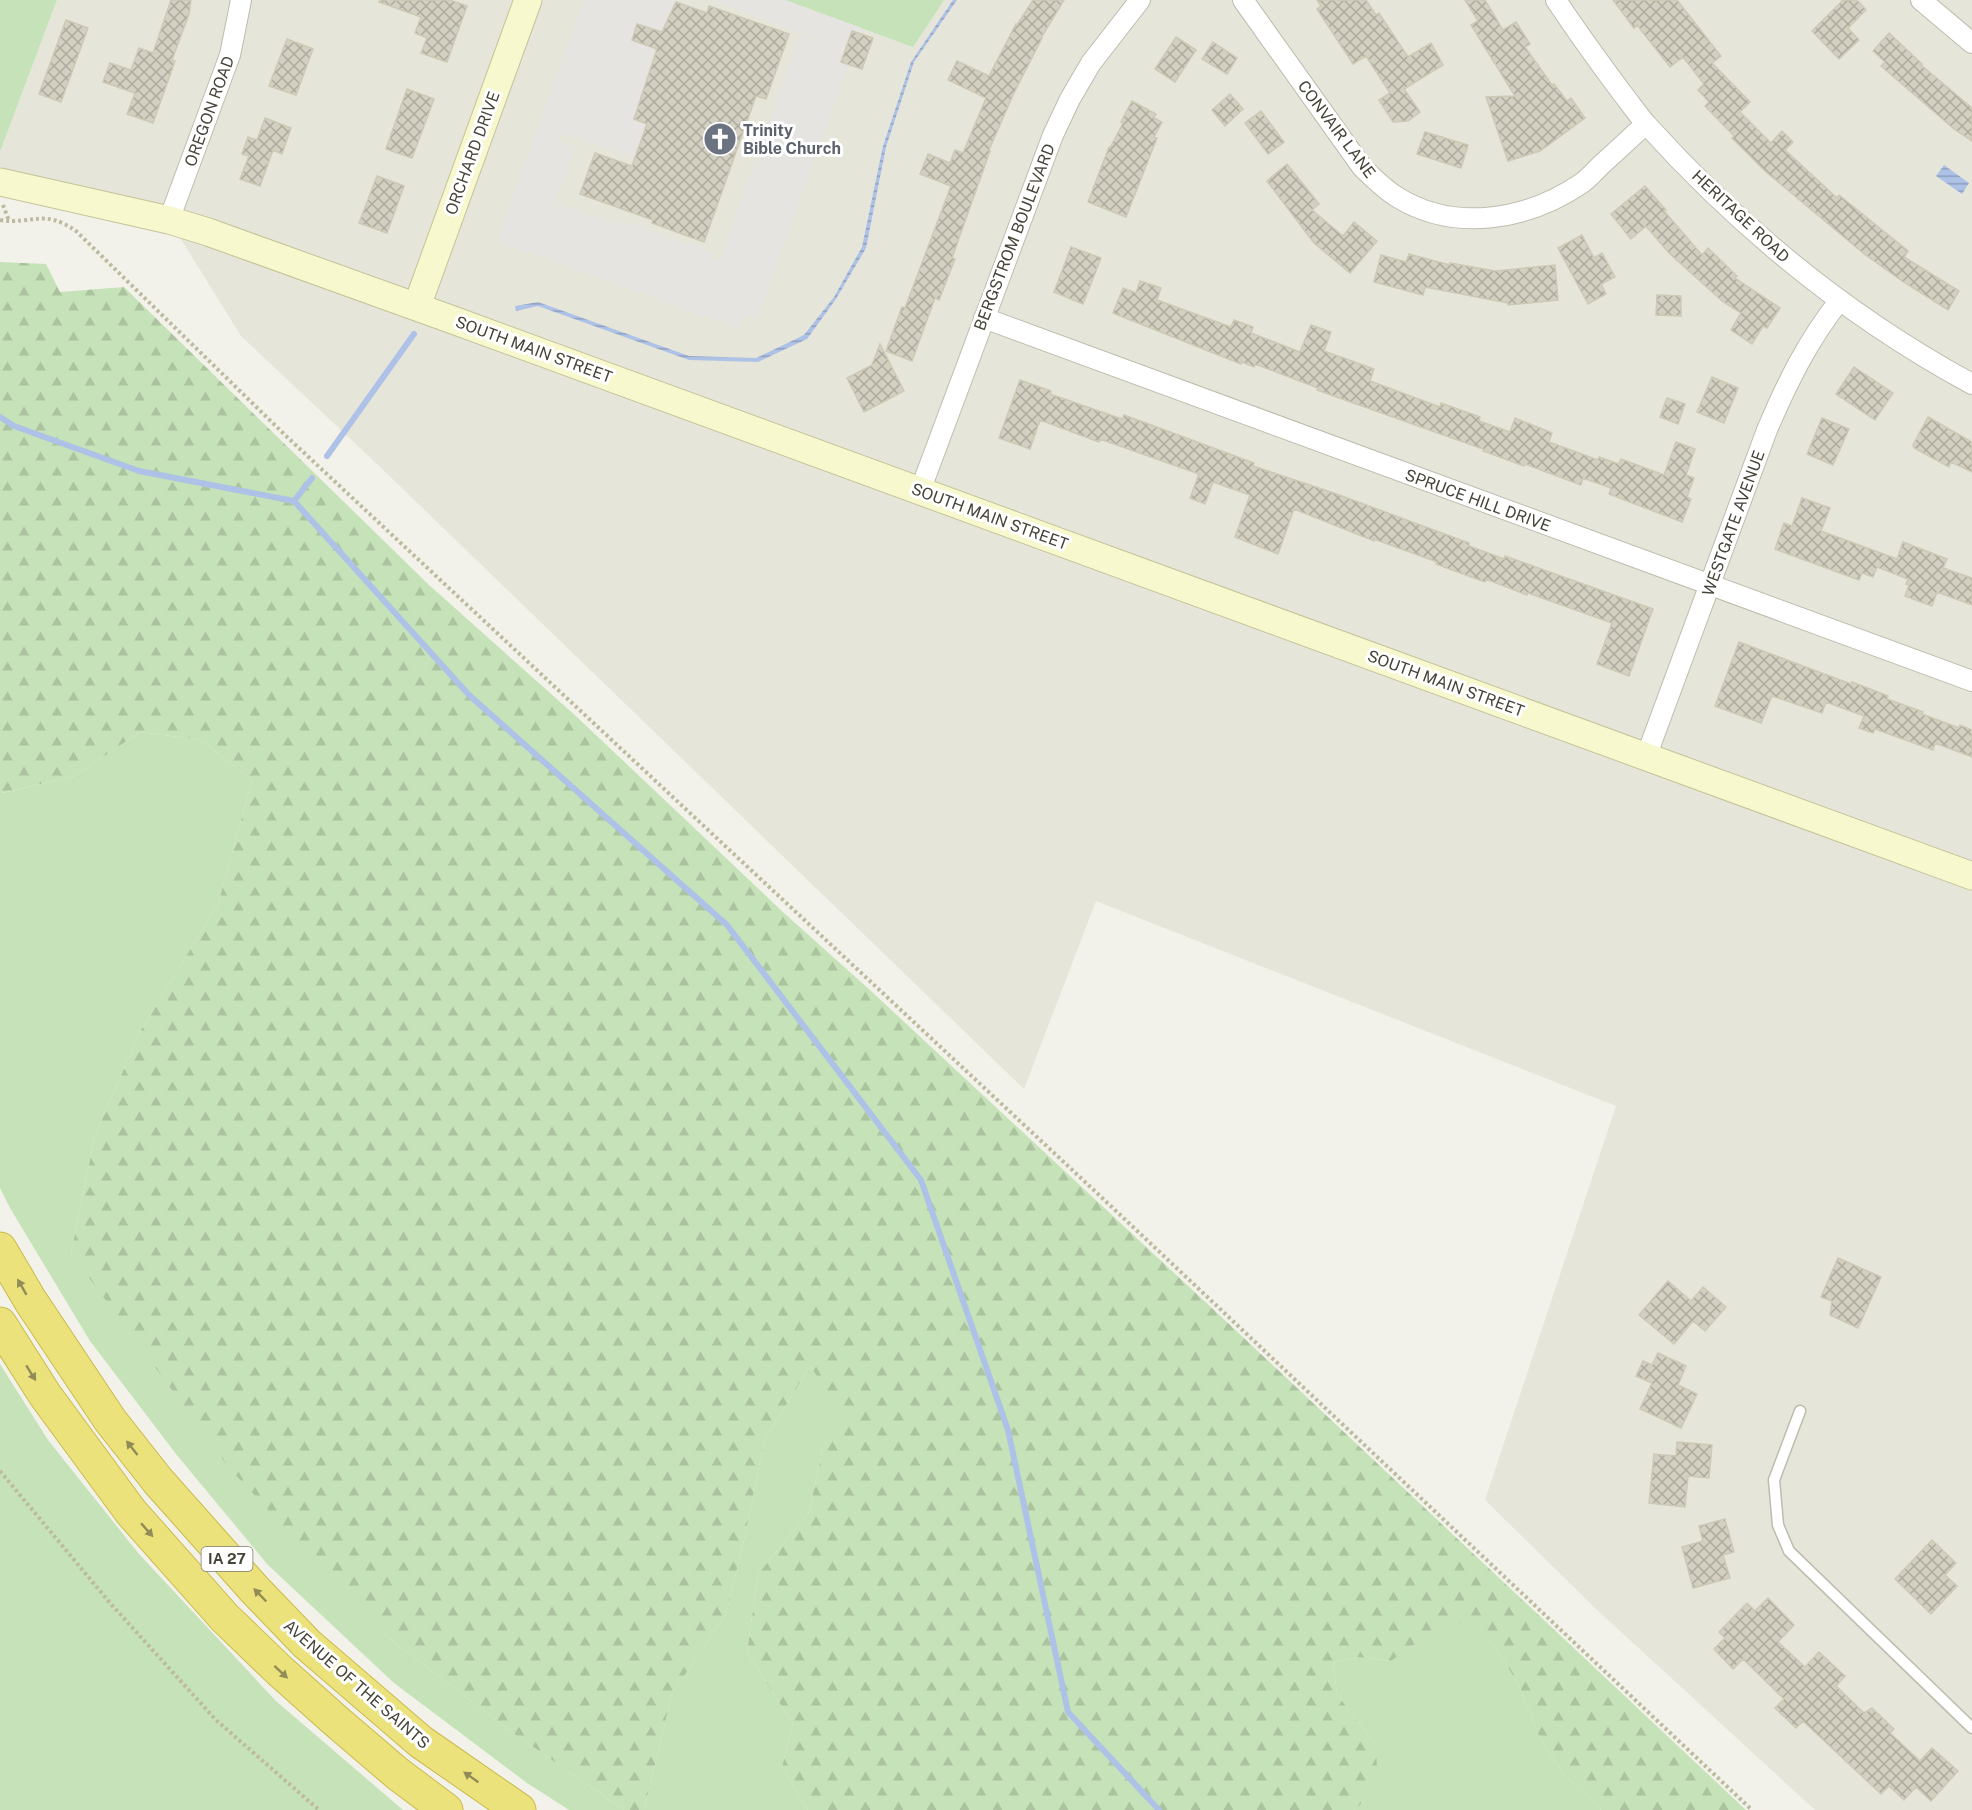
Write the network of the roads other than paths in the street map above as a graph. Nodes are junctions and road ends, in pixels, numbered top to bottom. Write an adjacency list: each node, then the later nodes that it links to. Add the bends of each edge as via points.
1 (241, 0): 10 (street, OREGON ROAD, via 230,55)
2 (528, 0): 12 (street, ORCHARD DRIVE)
3 (1140, 0): 13 (street, BERGSTROM BOULEVARD, via 1091,63 1070,99)
4 (1243, 0): 8 (street, CONVAIR LANE, via 1362,167 1397,197 1441,215 1468,219 1496,217 1552,200 1583,182)
5 (1556, 0): 8 (street, HERITAGE ROAD)
6 (1921, 0): 7 (street)
7 (1972, 44)
8 (1646, 124): 11 (street, HERITAGE ROAD, via 1786,260)
9 (0, 182): 10 (street, SOUTH MAIN STREET)
10 (169, 220): 12 (street, SOUTH MAIN STREET)
11 (1840, 300): 14 (street, HERITAGE ROAD, via 1892,338); 16 (street, WESTGATE AVENUE, via 1821,324 1785,388)
12 (417, 306): 15 (street, SOUTH MAIN STREET)
13 (984, 318): 15 (street, BERGSTROM BOULEVARD); 16 (street, SPRUCE HILL DRIVE)
14 (1972, 384)
15 (920, 491): 18 (street, SOUTH MAIN STREET)
16 (1710, 585): 17 (street, SPRUCE HILL DRIVE); 18 (street, WESTGATE AVENUE)
17 (1972, 681)
18 (1646, 757): 19 (street, SOUTH MAIN STREET)
19 (1972, 876)
20 (0, 1249): 25 (highway, AVENUE OF THE SAINTS / IA 27, one-way to 20, via 422,1742 308,1644 255,1590 110,1420)
21 (0, 1324): 24 (highway, IA 27, one-way to 24, via 45,1395 131,1512 225,1618 328,1714)
22 (1800, 1411): 23 (lane, via 1774,1480 1778,1525 1789,1551)
23 (1972, 1728)
24 (446, 1810)
25 (519, 1810)

